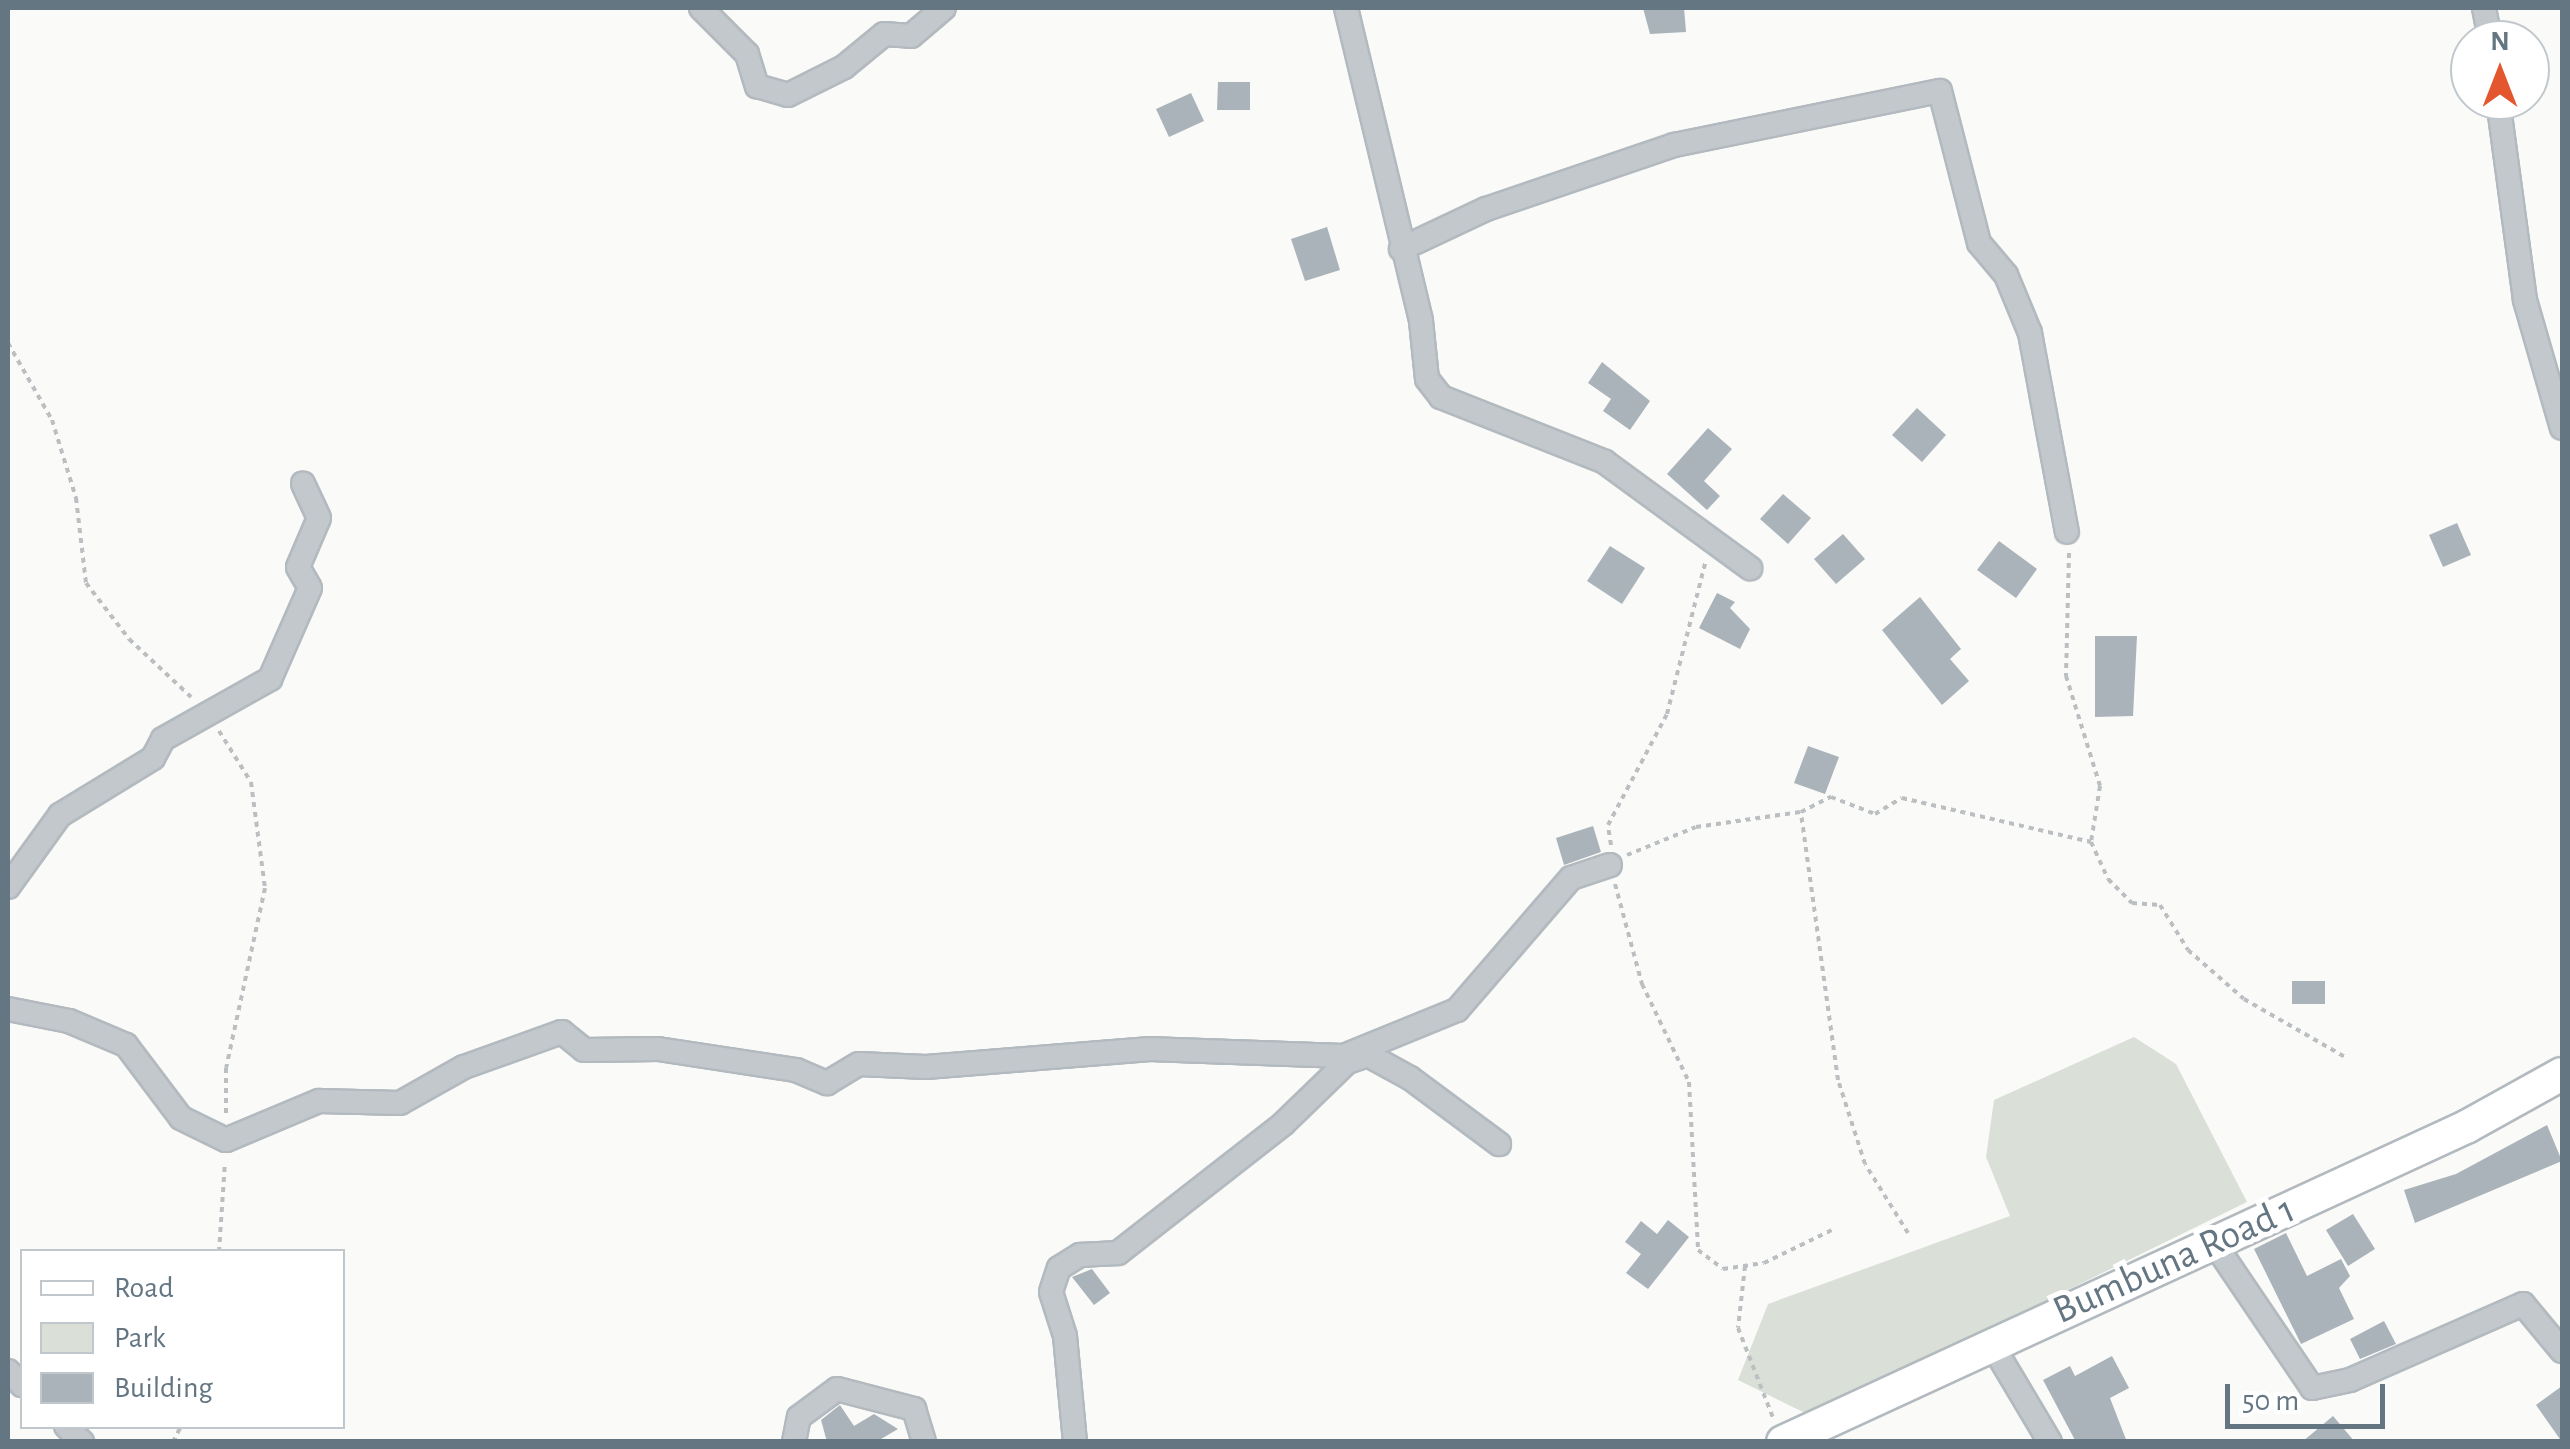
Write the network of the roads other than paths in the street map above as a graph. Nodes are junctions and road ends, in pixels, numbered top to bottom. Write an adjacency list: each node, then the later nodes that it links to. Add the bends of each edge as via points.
1 (701, 8): 2 (street, via 747,54 757,86 788,95 844,67 884,34 911,36)
2 (944, 8)
3 (1346, 8): 5 (street)
4 (2501, 120): 6 (street, via 2525,300)
5 (1401, 249): 8 (street, via 1486,209 1674,145 1940,91 1978,243 2006,275 2030,333); 9 (street, via 1426,379 1441,397 1605,462)
6 (2562, 428)
7 (304, 482): 11 (street, via 320,518 298,567 310,588 270,679 163,739 153,758 60,815)
8 (2068, 532)
9 (1750, 568)
10 (1610, 865): 14 (street, via 1571,878 1457,1010)
11 (8, 887)
12 (8, 1009): 14 (street, via 69,1021 126,1046 181,1118 226,1140 319,1101 400,1103 464,1067 562,1032 584,1050 658,1049 796,1070 827,1083 859,1064 926,1067 1150,1049)
13 (1368, 1055): 14 (street); 16 (street, via 1452,1104); 24 (street, via 1347,1062 1283,1124 1118,1253 1080,1255 1058,1268 1051,1292 1065,1336)
14 (1344, 1056)
15 (2562, 1074): 17 (main road, Bumbuna Road 1)
16 (1499, 1144)
17 (2214, 1243): 18 (main road, Bumbuna Road 1); 19 (street, via 2312,1388 2350,1380 2523,1304)
18 (1991, 1343): 21 (main road, Bumbuna Road 1); 25 (street)
19 (2562, 1352)
20 (1778, 1432): 21 (main road, Bumbuna Road 1)
21 (1833, 1432)
22 (794, 1442): 23 (street, via 799,1418 837,1389 914,1409)
23 (924, 1442)
24 (1076, 1442)
25 (2050, 1442)

